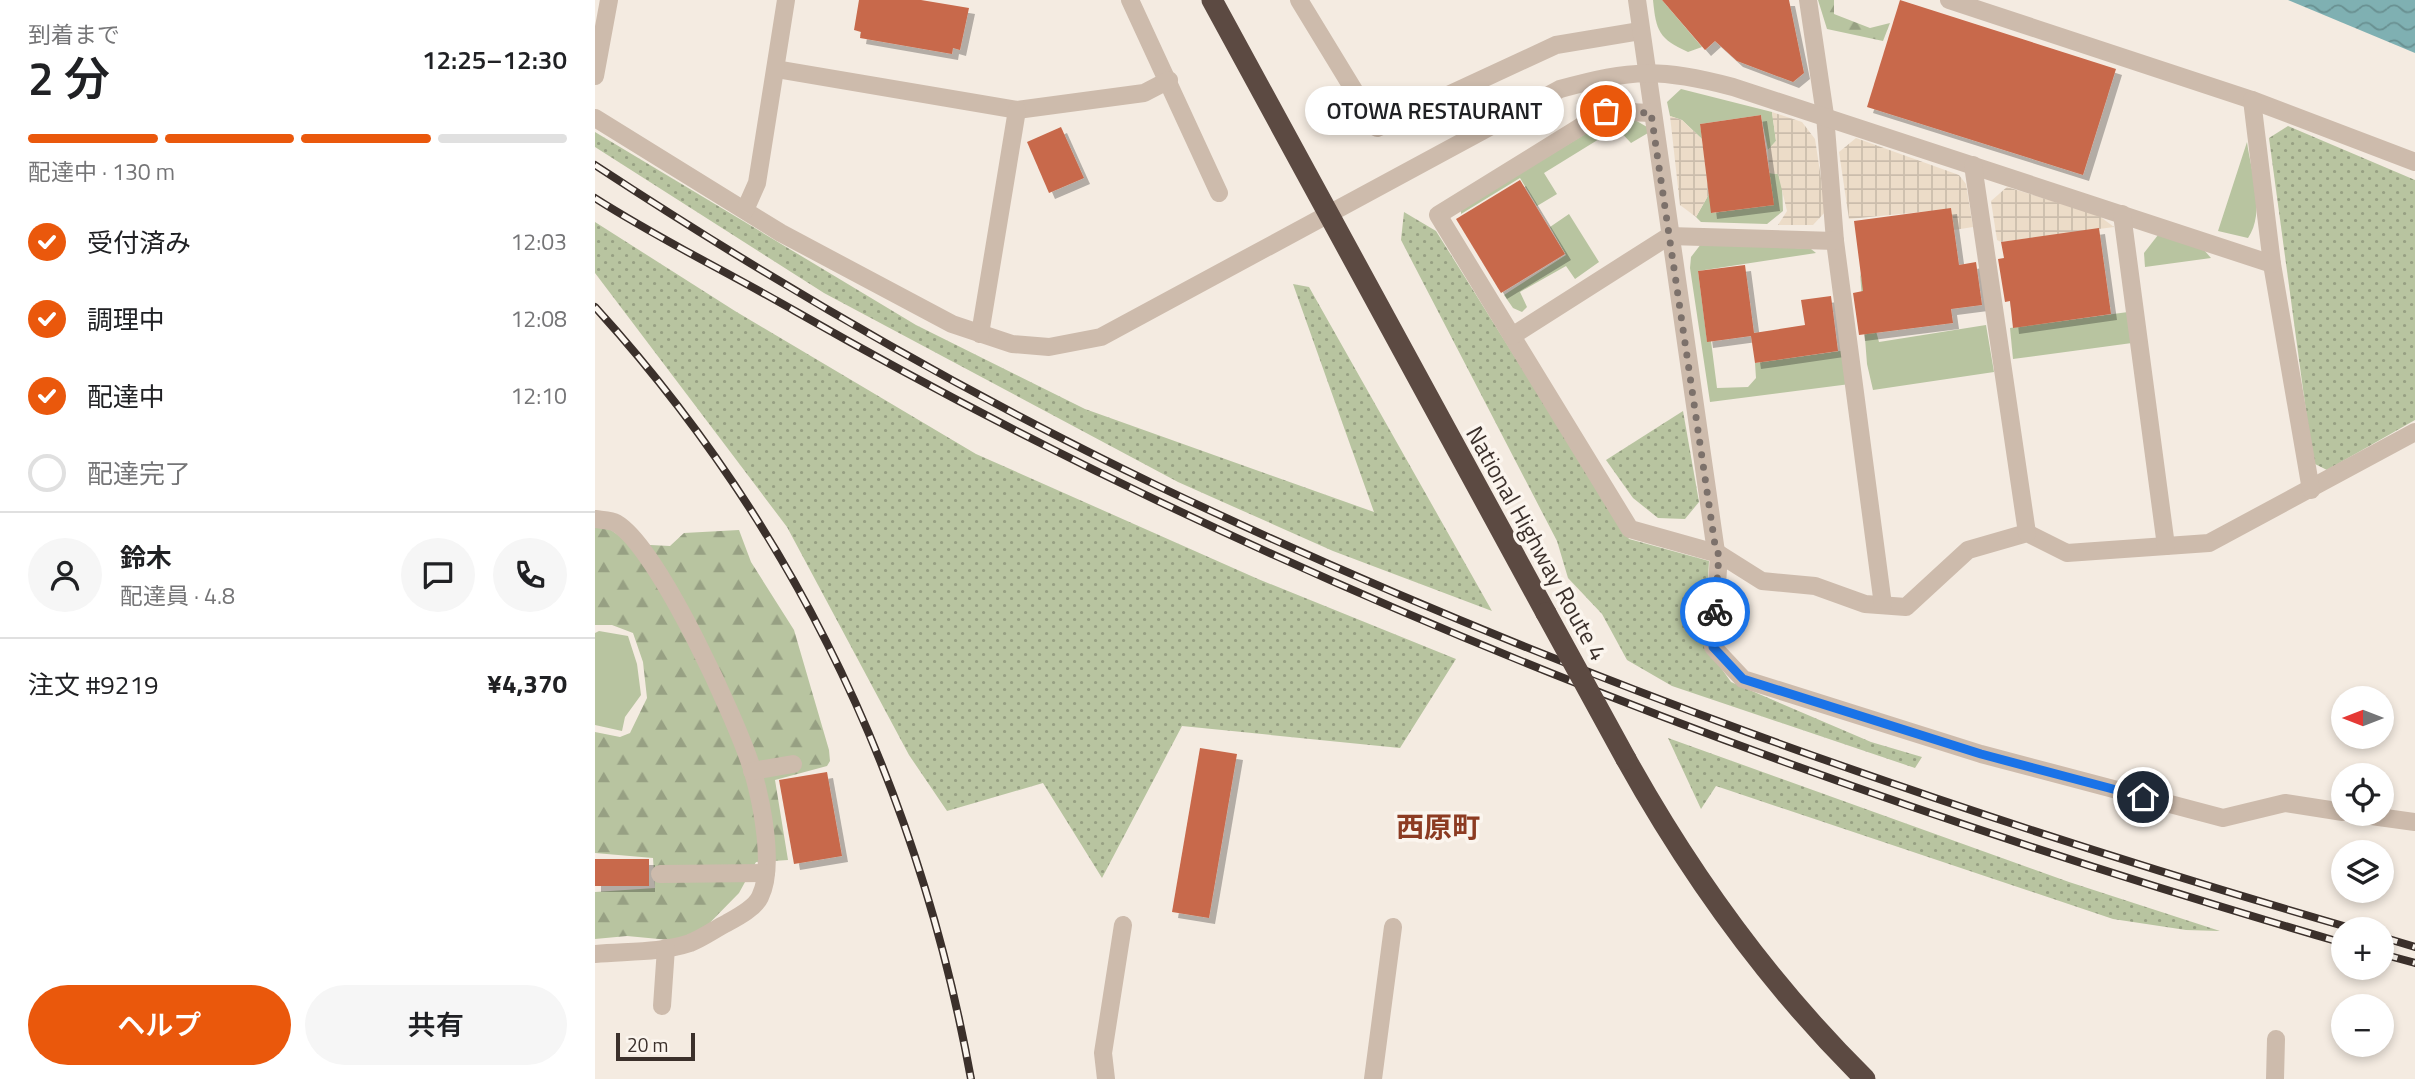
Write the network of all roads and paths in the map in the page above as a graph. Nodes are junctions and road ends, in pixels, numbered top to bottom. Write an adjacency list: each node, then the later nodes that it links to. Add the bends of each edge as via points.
1 (609, 0): 12 (street)
2 (786, 0): 10 (street)
3 (1130, 0): 13 (street)
4 (1212, 0): 23 (highway, National Highway Route 4)
5 (1299, 0): 9 (street, via 1377,128 1556,45)
6 (1637, 0): 9 (street)
7 (1808, 0): 17 (street)
8 (1949, 0): 14 (street)
9 (1640, 31): 11 (street)
10 (776, 69): 15 (street); 22 (street, via 757,183)
11 (1646, 71): 16 (street); 17 (street, via 1691,76); 23 (street, via 1560,89)
12 (595, 76)
13 (1168, 80): 15 (street, via 1144,93); 21 (street)
14 (2252, 100): 19 (street); 27 (street)
15 (1017, 110): 28 (street)
16 (1651, 113): 25 (street); 29 (street, via 1606,111 1438,215)
17 (1825, 115): 20 (street); 26 (street)
18 (595, 118): 22 (street)
19 (2415, 162)
20 (1973, 164): 24 (street); 33 (street)
21 (1219, 193)
22 (744, 210): 28 (street, via 930,313)
23 (1327, 212): 28 (street, via 1101,337 1049,347 1012,344); 52 (highway, National Highway Route 4, bridge, via 1654,809 1724,914 1828,1042)
24 (2122, 214): 27 (street); 34 (street)
25 (1669, 236): 26 (street); 29 (street); 35 (street)
26 (1835, 242): 36 (street)
27 (2272, 264): 31 (street)
28 (981, 334)
29 (1512, 336): 35 (street, via 1630,529)
30 (2415, 432): 31 (street)
31 (2311, 490): 34 (street, via 2209,543)
32 (595, 519): 38 (street, via 616,523 671,592 710,669)
33 (2027, 533): 34 (street, via 2067,553); 36 (street, via 1968,550 1906,607)
34 (2166, 546)
35 (1719, 554): 36 (street, via 1762,581 1815,586 1865,604); 39 (street, via 1713,647 1743,679 1981,754 2223,818 2285,803)
36 (1883, 605)
37 (793, 764): 38 (street)
38 (752, 771): 42 (street, via 765,831)
39 (2331, 810)
40 (2394, 819): 41 (street)
41 (2415, 822)
42 (766, 873): 43 (street); 46 (street, via 760,900 740,916 691,942)
43 (660, 874)
44 (1123, 925): 50 (street, via 1103,1053)
45 (1393, 927): 51 (street)
46 (666, 948): 47 (street); 48 (street)
47 (595, 954)
48 (662, 1006)
49 (2276, 1038): 53 (street)
50 (1106, 1079)
51 (1373, 1079)
52 (1865, 1079)
53 (2275, 1079)

